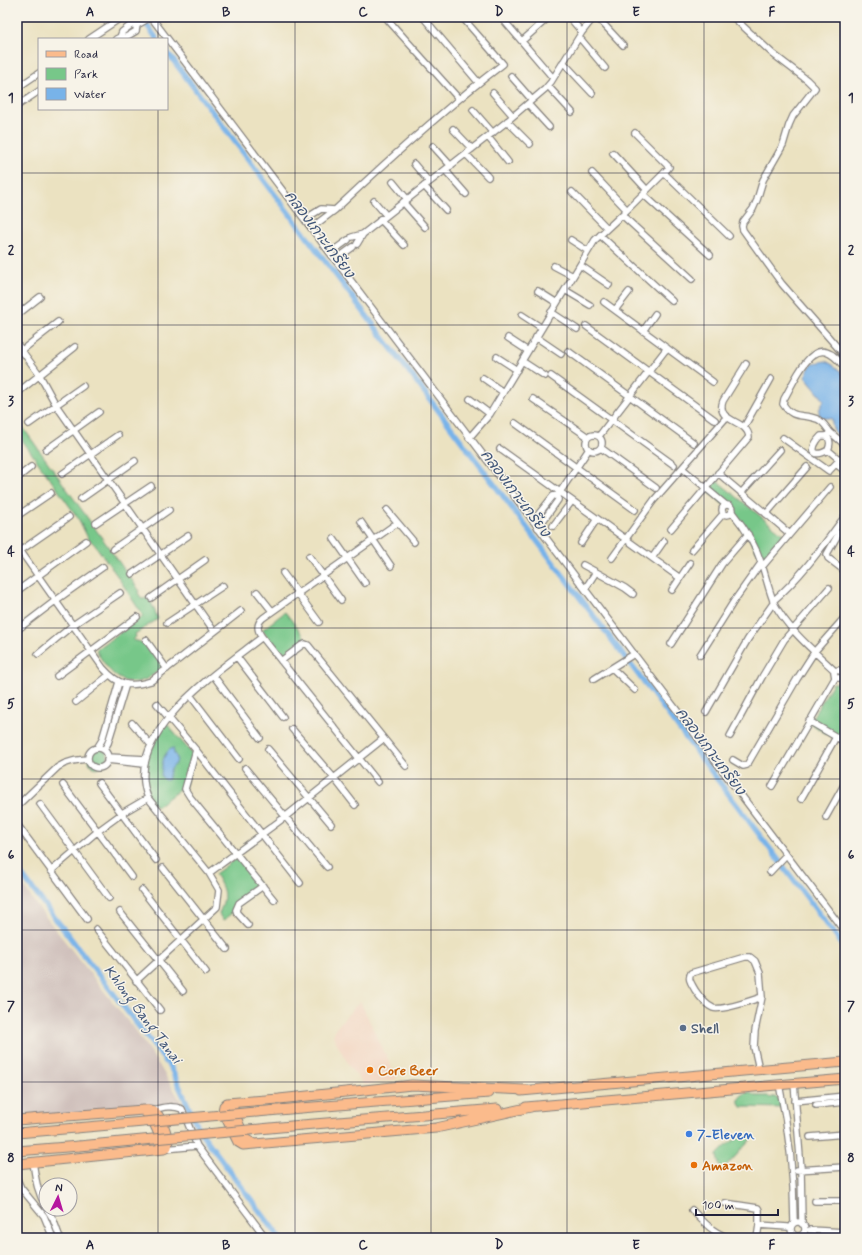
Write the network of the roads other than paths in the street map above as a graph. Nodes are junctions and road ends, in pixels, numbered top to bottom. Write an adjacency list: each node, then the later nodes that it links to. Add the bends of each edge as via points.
1 (122, 17): 15 (street)
2 (392, 17): 32 (street, via 388,20)
3 (423, 17): 26 (street)
4 (462, 17): 26 (street, via 503,64)
5 (501, 17): 18 (street)
6 (534, 17): 13 (street)
7 (549, 17): 13 (street)
8 (570, 17): 14 (street)
9 (594, 17): 14 (street)
10 (597, 17): 20 (street)
11 (733, 17): 115 (street, via 815,88 793,116 782,145 763,180 753,209 743,222 743,230 782,284)
12 (149, 18): 16 (street, via 138,25 131,25); 17 (street)
13 (540, 25): 18 (street)
14 (581, 34): 21 (street); 22 (street)
15 (90, 38)
16 (118, 38)
17 (164, 38)
18 (522, 41): 25 (street)
19 (168, 43): 69 (street)
20 (623, 45)
21 (563, 62): 25 (street); 31 (street)
22 (605, 68)
23 (38, 74): 28 (street)
24 (511, 76): 33 (street)
25 (553, 78): 27 (street)
26 (478, 82): 32 (street)
27 (548, 86): 33 (street); 36 (street)
28 (17, 88)
29 (38, 92): 34 (street)
30 (493, 93): 37 (street)
31 (592, 93)
32 (459, 99): 64 (street)
33 (530, 102): 37 (street); 39 (street)
34 (17, 106)
35 (473, 110): 41 (street)
36 (572, 112)
37 (513, 116): 38 (street)
38 (507, 121): 41 (street); 44 (street)
39 (549, 127)
40 (454, 129): 46 (street)
41 (493, 133): 43 (street)
42 (635, 133): 54 (street, via 669,167)
43 (488, 137): 46 (street); 49 (street)
44 (530, 144)
45 (433, 146): 51 (street)
46 (472, 149): 48 (street)
47 (613, 153): 60 (street)
48 (466, 154): 51 (street); 55 (street)
49 (508, 162)
50 (414, 164): 57 (street)
51 (450, 166): 52 (street)
52 (445, 170): 57 (street); 61 (street)
53 (592, 173): 66 (street)
54 (664, 173): 60 (street); 76 (street)
55 (488, 177)
56 (393, 182): 62 (street)
57 (429, 182): 58 (street)
58 (424, 186): 62 (street); 65 (street)
59 (572, 192): 73 (street)
60 (645, 192): 66 (street); 81 (street)
61 (466, 194)
62 (405, 200): 67 (street); 71 (street)
63 (374, 201): 67 (street)
64 (335, 210): 69 (street, via 321,209); 72 (street)
65 (446, 210)
66 (627, 210): 68 (street)
67 (386, 215): 70 (street)
68 (622, 215): 73 (street); 86 (street)
69 (304, 219): 72 (street)
70 (380, 219): 74 (street); 78 (street)
71 (425, 227)
72 (311, 228): 80 (street)
73 (607, 228): 75 (street)
74 (363, 234): 80 (street, via 350,238); 82 (street, via 355,245)
75 (600, 235): 79 (street); 92 (street)
76 (729, 236)
77 (571, 240): 79 (street)
78 (404, 245)
79 (588, 251): 83 (street)
80 (330, 253): 82 (street)
81 (710, 255)
82 (336, 260): 148 (street)
83 (580, 265): 85 (street); 87 (street)
84 (554, 266): 85 (street)
85 (573, 276): 88 (street)
86 (692, 279)
87 (609, 285)
88 (565, 290): 94 (street); 95 (street)
89 (538, 291): 94 (street)
90 (630, 292): 96 (street)
91 (40, 297): 100 (street)
92 (672, 301)
93 (604, 302): 96 (street)
94 (557, 303): 97 (street)
95 (590, 305)
96 (614, 310): 105 (street)
97 (551, 312): 103 (street); 104 (street)
98 (655, 314): 105 (street)
99 (522, 315): 103 (street)
100 (17, 316)
101 (58, 322): 112 (street)
102 (586, 326): 121 (street)
103 (542, 328): 106 (street)
104 (577, 329)
105 (643, 331): 110 (street)
106 (536, 337): 111 (street); 114 (street)
107 (508, 338): 111 (street)
108 (17, 344): 112 (street)
109 (75, 347): 122 (street)
110 (667, 348): 121 (street); 127 (street)
111 (528, 351): 117 (street)
112 (19, 352): 122 (street)
113 (568, 352): 131 (street)
114 (561, 354)
115 (845, 356)
116 (497, 357): 120 (street)
117 (522, 361): 120 (street); 123 (street)
118 (746, 364): 142 (street, via 721,406 727,417)
119 (845, 368): 144 (street, via 826,351 814,353 803,366 784,399 783,404 792,414 822,421)
120 (516, 370): 129 (street)
121 (648, 372): 131 (street); 138 (street)
122 (39, 374): 130 (street); 134 (street)
123 (545, 376)
124 (551, 376): 137 (street)
125 (483, 378): 129 (street)
126 (771, 379): 142 (street)
127 (713, 382)
128 (83, 386): 134 (street)
129 (503, 392): 136 (street)
130 (17, 393)
131 (630, 395): 137 (street); 150 (street)
132 (470, 399): 136 (street)
133 (533, 399): 147 (street)
134 (56, 405): 141 (street); 143 (street)
135 (99, 412): 143 (street)
136 (490, 414): 148 (street)
137 (611, 420): 146 (street); 162 (street)
138 (715, 420)
139 (724, 420): 166 (street)
140 (515, 423): 163 (street)
141 (29, 424)
142 (744, 427): 168 (street, via 749,437)
143 (74, 430): 155 (street); 159 (street)
144 (829, 434): 151 (street); 157 (street); 157 (street, via 821,436 813,446 815,453 818,454)
145 (118, 436): 159 (street)
146 (598, 436): 147 (street); 152 (street, via 602,440)
147 (588, 437): 154 (street, via 586,445)
148 (470, 438): 193 (street)
149 (783, 438): 161 (street, via 827,470 831,470)
150 (694, 443)
151 (845, 445)
152 (601, 448): 154 (street, via 597,451); 174 (street)
153 (500, 449): 177 (street)
154 (589, 449): 163 (street)
155 (46, 450)
156 (780, 450): 178 (street)
157 (828, 450): 161 (street)
158 (845, 454): 161 (street)
159 (91, 455): 169 (street); 171 (street)
160 (135, 461): 171 (street)
161 (838, 462): 167 (street)
162 (674, 465)
163 (576, 466): 177 (street); 185 (street)
164 (807, 467): 188 (street)
165 (31, 468): 170 (street)
166 (682, 468): 175 (street); 205 (street)
167 (845, 471)
168 (718, 473): 175 (street); 178 (street)
169 (62, 474)
170 (17, 478)
171 (108, 480): 179 (street); 181 (street)
172 (151, 486): 181 (street)
173 (830, 487): 203 (street)
174 (656, 488)
175 (705, 488): 182 (street); 199 (street)
176 (51, 493): 189 (street)
177 (559, 493): 180 (street); 193 (street, via 553,496); 198 (street, via 558,500)
178 (742, 493): 188 (street)
179 (81, 500)
180 (572, 501): 192 (street); 197 (street)
181 (125, 504): 195 (street); 200 (street)
182 (726, 505): 186 (street, via 730,506); 187 (street, via 722,509)
183 (169, 510): 200 (street)
184 (386, 510): 196 (street)
185 (635, 510)
186 (732, 512): 187 (street, via 728,515); 202 (street)
187 (723, 514): 214 (street)
188 (766, 514): 203 (street)
189 (17, 516)
190 (845, 516): 247 (street, via 802,572)
191 (69, 517): 213 (street)
192 (598, 519): 205 (street); 211 (street)
193 (533, 521): 198 (street)
194 (361, 522): 207 (street)
195 (96, 523)
196 (397, 523): 207 (street); 210 (street)
197 (553, 526)
198 (538, 528): 237 (street)
199 (671, 529)
200 (142, 530): 212 (street); 215 (street)
201 (845, 533): 226 (street, via 839,533 827,554 828,558)
202 (748, 534): 223 (street); 261 (street, via 722,564)
203 (790, 534): 223 (street)
204 (188, 536): 215 (street)
205 (626, 538): 218 (street); 219 (street)
206 (334, 539): 217 (street)
207 (372, 539): 217 (street); 224 (street)
208 (86, 541): 231 (street)
209 (664, 541): 219 (street)
210 (414, 542)
211 (581, 543)
212 (113, 549)
213 (18, 550): 231 (street)
214 (692, 550)
215 (160, 555): 229 (street); 233 (street)
216 (309, 556): 230 (street)
217 (347, 557): 230 (street); 234 (street)
218 (612, 558)
219 (652, 558): 232 (street)
220 (205, 560): 233 (street)
221 (690, 563): 232 (street)
222 (583, 564): 227 (street)
223 (762, 565): 247 (street); 266 (street, via 734,601)
224 (391, 566)
225 (103, 567): 245 (street)
226 (845, 571)
227 (596, 572): 237 (street); 243 (street)
228 (283, 573): 241 (street)
229 (132, 574)
230 (323, 574): 241 (street); 246 (street)
231 (37, 575): 238 (street); 245 (street)
232 (680, 578): 239 (street)
233 (178, 580): 244 (street); 248 (street)
234 (365, 583)
235 (223, 586): 248 (street)
236 (829, 588): 256 (street)
237 (585, 589): 265 (street)
238 (17, 590)
239 (672, 590)
240 (257, 592): 250 (street)
241 (298, 592): 250 (street); 253 (street)
242 (120, 593): 255 (street)
243 (633, 594)
244 (151, 598)
245 (56, 600): 255 (street); 257 (street)
246 (341, 600)
247 (774, 602): 256 (street); 282 (street, via 748,639)
248 (195, 604): 254 (street); 258 (street)
249 (241, 611): 258 (street)
250 (272, 611): 259 (street, via 259,621 258,631)
251 (137, 617): 262 (street)
252 (845, 617): 263 (street)
253 (319, 622)
254 (167, 623)
255 (73, 625): 262 (street); 264 (street)
256 (792, 629): 263 (street); 290 (street, via 775,654)
257 (17, 630)
258 (214, 631): 270 (street)
259 (262, 637): 267 (street); 268 (street)
260 (146, 640): 270 (street)
261 (671, 644)
262 (91, 650): 272 (street); 274 (street)
263 (815, 651): 271 (street); 304 (street, via 747,765 742,766)
264 (38, 654)
265 (632, 655): 269 (street); 329 (street)
266 (700, 655)
267 (237, 657): 273 (street); 283 (street)
268 (281, 661): 293 (street, via 302,645 308,645); 300 (street)
269 (612, 668): 275 (street); 278 (street)
270 (167, 669): 277 (street, via 151,681)
271 (841, 674): 285 (street)
272 (109, 675): 276 (street); 280 (street)
273 (213, 675): 279 (street); 292 (street)
274 (57, 676)
275 (594, 679)
276 (118, 682): 277 (street); 287 (street)
277 (126, 684): 289 (street)
278 (635, 690)
279 (190, 695): 284 (street); 303 (street)
280 (76, 702)
281 (157, 704): 284 (street)
282 (706, 712)
283 (283, 716)
284 (169, 719): 295 (street); 299 (street)
285 (809, 721): 291 (street); 313 (street)
286 (132, 723): 295 (street)
287 (105, 728): 289 (street); 296 (street)
288 (292, 729): 308 (street)
289 (112, 730): 298 (street)
290 (730, 736)
291 (836, 737): 294 (street); 316 (street)
292 (260, 738)
293 (383, 739): 300 (street); 306 (street)
294 (845, 742)
295 (151, 745): 305 (street)
296 (97, 748): 298 (street); 301 (street, via 90,751)
297 (268, 749): 314 (street)
298 (104, 750): 302 (street)
299 (196, 750): 326 (street); 328 (street, via 185,789)
300 (358, 758): 308 (street); 309 (street)
301 (88, 759): 302 (street, via 92,765 99,767 106,764); 318 (street, via 64,763)
302 (108, 759): 305 (street)
303 (239, 759)
304 (733, 760)
305 (145, 761): 315 (street, via 143,779)
306 (406, 766)
307 (245, 768): 321 (street)
308 (334, 778): 314 (street); 319 (street)
309 (378, 782)
310 (99, 783): 320 (street)
311 (845, 783): 322 (street)
312 (63, 785): 325 (street)
313 (772, 786)
314 (309, 796): 321 (street); 323 (street)
315 (148, 798): 320 (street); 335 (street)
316 (801, 799)
317 (40, 804): 327 (street)
318 (17, 806)
319 (355, 806)
320 (122, 813): 325 (street); 330 (street)
321 (285, 817): 326 (street); 331 (street)
322 (826, 817)
323 (331, 824)
324 (19, 827): 333 (street)
325 (98, 831): 327 (street); 336 (street)
326 (262, 834): 328 (street); 337 (street)
327 (75, 851): 333 (street); 340 (street)
328 (236, 853): 335 (street); 338 (street)
329 (785, 856): 334 (street); 347 (street)
330 (156, 860)
331 (327, 867)
332 (163, 868): 344 (street)
333 (51, 871): 343 (street)
334 (770, 872)
335 (210, 874): 344 (street, via 219,890 218,898 216,907)
336 (132, 877)
337 (300, 883)
338 (263, 886): 341 (street); 345 (street, via 237,906 237,913)
339 (142, 890): 348 (street)
340 (109, 898)
341 (274, 900)
342 (120, 912): 350 (street)
343 (87, 919)
344 (203, 919): 348 (street); 349 (street)
345 (248, 925)
346 (96, 929): 352 (street)
347 (845, 932)
348 (181, 940): 350 (street); 351 (street)
349 (227, 949)
350 (158, 960): 352 (street); 353 (street)
351 (206, 972)
352 (136, 981): 355 (street)
353 (183, 991)
354 (762, 997): 354 (street, via 760,973 755,961 750,957 708,967 689,976 698,994 715,1008); 357 (street, via 754,1047)
355 (160, 1010)
356 (845, 1062): 357 (main road)
357 (759, 1069): 362 (main road)
358 (845, 1079): 359 (main road)
359 (794, 1083): 360 (main road); 365 (street)
360 (779, 1084): 368 (main road); 384 (street)
361 (397, 1087): 362 (main road, via 412,1085); 364 (main road, via 408,1087 411,1091 408,1098); 372 (main road, via 242,1102 234,1106 233,1110 245,1139 254,1144)
362 (527, 1090): 364 (main road)
363 (845, 1096): 365 (street)
364 (400, 1100): 373 (main road, bridge)
365 (795, 1101): 383 (street)
366 (845, 1102): 367 (street)
367 (816, 1104)
368 (531, 1107): 370 (main road); 372 (main road, via 436,1128)
369 (148, 1110): 371 (main road); 376 (street, via 168,1106 182,1109); 377 (main road, via 157,1114 168,1135 168,1144); 378 (main road, via 161,1144)
370 (418, 1116): 372 (main road, via 429,1117 433,1121 431,1126); 379 (main road, bridge)
371 (17, 1120)
372 (420, 1129)
373 (17, 1133)
374 (845, 1134): 375 (street)
375 (810, 1137)
376 (197, 1146): 377 (street); 403 (street)
377 (164, 1149): 378 (main road)
378 (152, 1150): 380 (main road)
379 (17, 1151)
380 (33, 1162): 381 (main road); 386 (street)
381 (17, 1164)
382 (845, 1167): 383 (street)
383 (801, 1169): 384 (street); 395 (street)
384 (792, 1170): 394 (street)
385 (17, 1179): 388 (street)
386 (38, 1189)
387 (38, 1195): 388 (street)
388 (30, 1199): 401 (street, via 44,1216)
389 (815, 1201): 390 (street)
390 (845, 1201)
391 (725, 1203): 396 (street, via 756,1208 759,1210)
392 (692, 1210): 404 (street, via 714,1231)
393 (52, 1217): 402 (street)
394 (794, 1223): 395 (street); 398 (street)
395 (802, 1224): 400 (street, via 804,1230)
396 (759, 1225): 398 (street); 405 (street)
397 (810, 1230): 399 (street)
398 (790, 1232): 400 (street)
399 (845, 1232)
400 (799, 1237)
401 (53, 1238)
402 (60, 1238)
403 (266, 1238)
404 (733, 1238)
405 (756, 1238)

